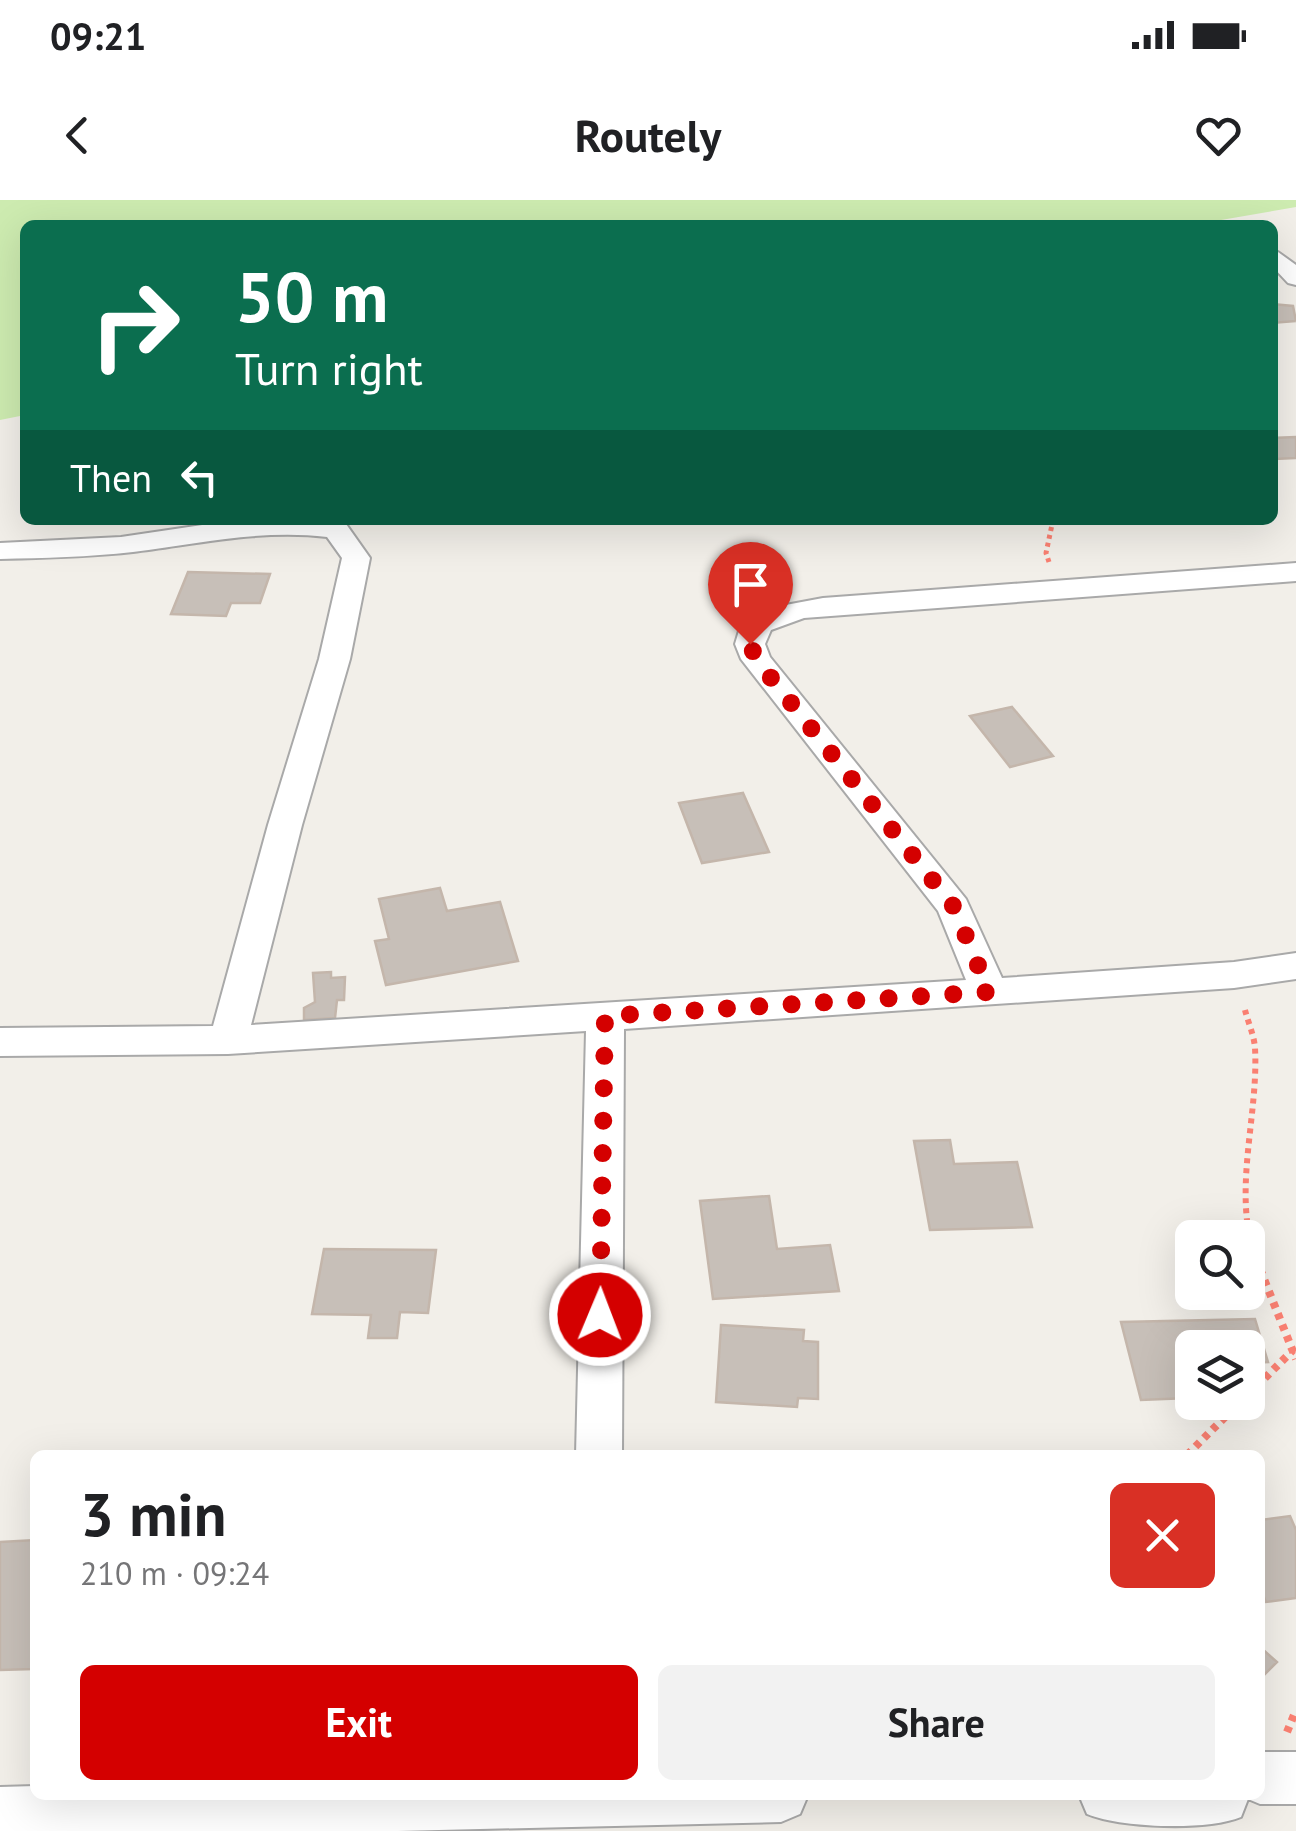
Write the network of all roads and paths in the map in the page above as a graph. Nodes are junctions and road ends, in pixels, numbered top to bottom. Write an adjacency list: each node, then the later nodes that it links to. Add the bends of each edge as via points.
1 (1278, 259): 2 (street)
2 (1296, 278)
3 (0, 551): 9 (street, via 138,543 240,525 303,525 336,530 356,558 348,614)
4 (1296, 572): 7 (street, via 824,607 786,612 752,630 756,659 954,907)
5 (1296, 966): 6 (street)
6 (1234, 975): 7 (street); 11 (path, via 1255,1046 1245,1180 1254,1257)
7 (989, 992): 8 (street)
8 (605, 1016): 9 (street); 14 (street)
9 (228, 1040): 10 (street)
10 (0, 1042)
11 (1294, 1355): 12 (path)
12 (1265, 1380)
13 (1222, 1420): 15 (path)
14 (599, 1450)
15 (1192, 1450)
16 (1296, 1778): 17 (street)
17 (1265, 1788)
18 (518, 1800): 19 (street)
19 (0, 1814)

